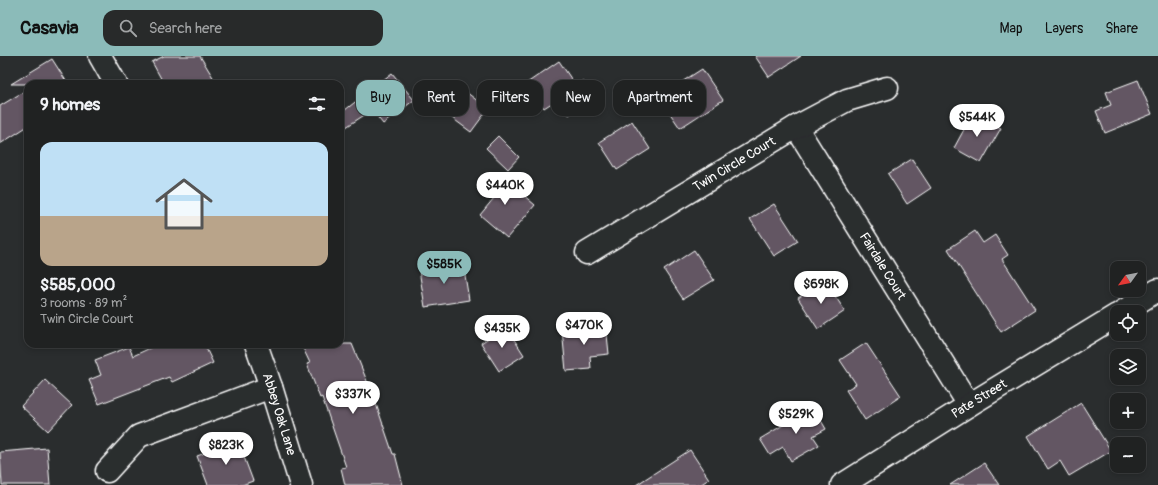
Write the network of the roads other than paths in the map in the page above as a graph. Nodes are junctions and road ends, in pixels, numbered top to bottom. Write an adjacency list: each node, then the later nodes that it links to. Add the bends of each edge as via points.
1 (100, 56): 2 (street)
2 (114, 80)
3 (887, 88): 4 (street, Twin Circle Court, via 847,100)
4 (796, 127): 5 (street, Twin Circle Court); 11 (street, Fairdale Court)
5 (587, 253)
6 (1158, 290): 7 (street)
7 (1133, 305)
8 (1110, 319): 11 (street, Pate Street)
9 (257, 348): 10 (street, Abbey Oak Lane)
10 (271, 387): 12 (street, via 139,436); 13 (street, Abbey Oak Lane)
11 (969, 405): 14 (street, Pate Street)
12 (107, 471)
13 (301, 485)
14 (842, 485)

